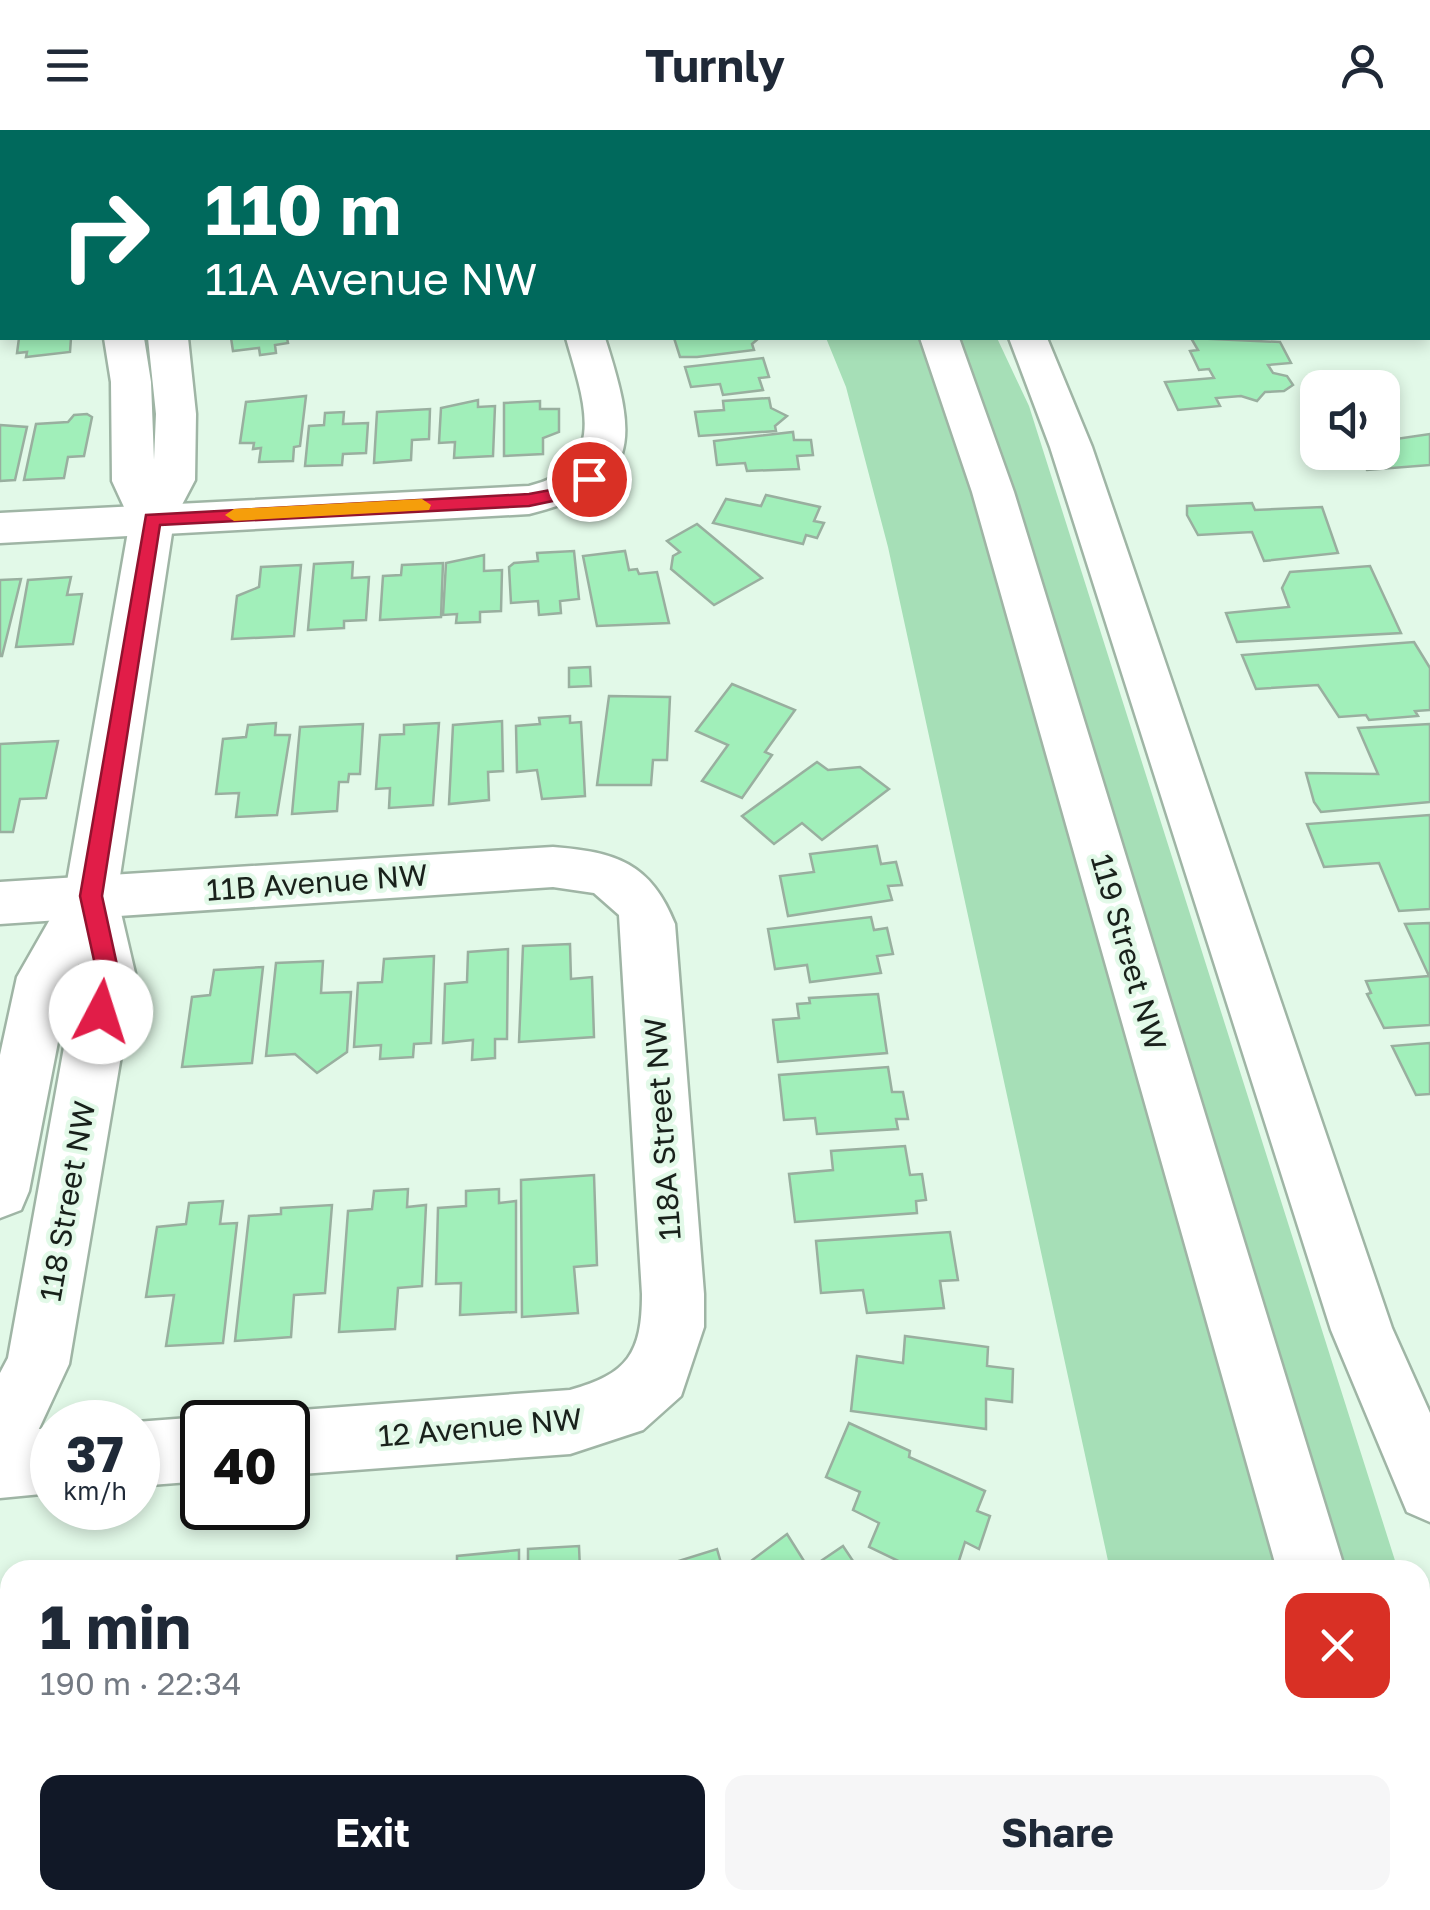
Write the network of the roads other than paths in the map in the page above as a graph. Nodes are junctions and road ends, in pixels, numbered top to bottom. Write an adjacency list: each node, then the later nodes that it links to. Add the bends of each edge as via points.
1 (124, 340): 6 (street, via 134,481)
2 (168, 340): 6 (street, 118 Street NW, via 174,480)
3 (586, 340): 6 (street, via 604,457 589,479 561,494)
4 (940, 340): 18 (street, 119 Street NW, via 994,492)
5 (1029, 340): 17 (street, via 1071,448 1362,1330)
6 (152, 520): 7 (street); 9 (street, 118 Street NW)
7 (0, 528)
8 (630, 888): 9 (street, 11B Avenue NW, via 600,872 553,868); 12 (street, 118A Street NW, via 649,924 673,1294 673,1327)
9 (91, 896): 10 (street, 11B Avenue NW); 11 (street, 118 Street NW, via 44,978); 13 (street, 118 Street NW, via 108,974 105,993 38,1364)
10 (0, 902)
11 (0, 1191)
12 (659, 1374): 14 (street, 12 Avenue NW, via 620,1408 597,1417)
13 (0, 1440)
14 (310, 1441)
15 (30, 1463): 16 (street)
16 (0, 1465)
17 (1430, 1489)
18 (1307, 1560)

